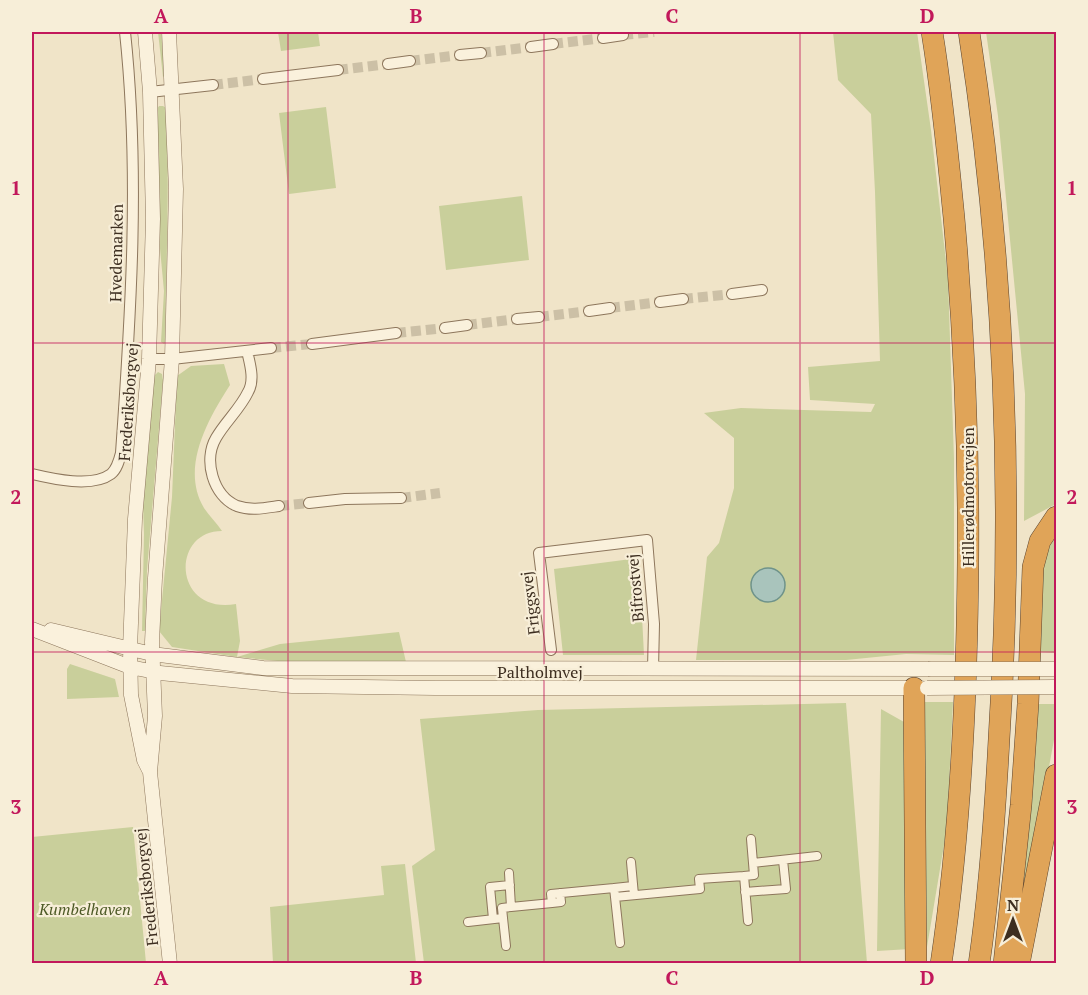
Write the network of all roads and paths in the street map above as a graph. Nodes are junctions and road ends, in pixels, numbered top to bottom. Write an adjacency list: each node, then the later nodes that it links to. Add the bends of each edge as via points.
1 (125, 32): 35 (street, Hvedemarken, via 132,122 133,237 121,453 112,473 101,478 58,480)
2 (145, 32): 18 (street, Frederiksborgvej)
3 (169, 32): 17 (street, Frederiksborgvej)
4 (932, 32): 77 (highway, Hillerødmotorvejen, via 961,292 969,474 960,784)
5 (969, 32): 78 (highway, via 997,288 1007,474 1004,656 995,806)
6 (623, 35): 7 (street)
7 (603, 38)
8 (553, 44): 9 (street)
9 (531, 47)
10 (481, 53): 11 (street)
11 (460, 56)
12 (410, 62): 13 (street)
13 (388, 64)
14 (338, 70): 15 (street)
15 (263, 79)
16 (213, 85): 17 (street)
17 (172, 90): 18 (street); 34 (street, Frederiksborgvej, via 177,189)
18 (150, 92): 33 (street, Frederiksborgvej, via 153,219)
19 (762, 290): 20 (street)
20 (732, 294)
21 (683, 299): 22 (street)
22 (660, 302)
23 (610, 308): 24 (street)
24 (589, 311)
25 (539, 316): 26 (street)
26 (517, 319)
27 (467, 325): 28 (street)
28 (445, 328)
29 (396, 333): 30 (street)
30 (312, 344)
31 (271, 348): 32 (street)
32 (247, 351): 34 (street); 38 (street, via 251,367 249,392 214,440 210,456 212,474 217,488 238,506)
33 (149, 359): 34 (street); 43 (street, Frederiksborgvej, via 135,519)
34 (171, 359): 45 (street, Frederiksborgvej)
35 (32, 474)
36 (401, 498): 37 (street)
37 (309, 503)
38 (279, 506)
39 (1056, 517): 79 (highway, via 1040,541 1032,578 1021,805)
40 (539, 553): 44 (street, Friggsvej); 47 (street, Bifrostvej, via 646,540 654,624)
41 (32, 625): 43 (street, Paltholmvej)
42 (32, 629): 46 (street, Paltholmvej)
43 (130, 649): 45 (street, Paltholmvej); 46 (street, Frederiksborgvej)
44 (551, 650)
45 (152, 654): 47 (street, Paltholmvej, via 263,668); 49 (street, Frederiksborgvej)
46 (130, 667): 49 (street, Paltholmvej); 52 (street, Frederiksborgvej, via 131,695)
47 (653, 669): 50 (street, Paltholmvej)
48 (1056, 669): 50 (street, Paltholmvej, bridge)
49 (153, 672): 50 (street, Paltholmvej, via 318,687); 52 (street, Frederiksborgvej, via 155,716)
50 (921, 678): 51 (street, Paltholmvej, bridge); 76 (highway)
51 (1056, 687)
52 (150, 772): 75 (street, Frederiksborgvej)
53 (1056, 775): 80 (highway)
54 (751, 839): 58 (street)
55 (817, 856): 56 (street)
56 (783, 860): 58 (street); 64 (street, via 786,889)
57 (631, 862): 63 (street)
58 (753, 863): 60 (street)
59 (509, 873): 62 (street)
60 (754, 875): 61 (street); 64 (street)
61 (744, 876): 63 (street, via 699,879 700,889); 65 (street)
62 (510, 885): 67 (street); 68 (street, via 490,887)
63 (634, 891): 66 (street)
64 (756, 891): 65 (street)
65 (745, 892): 71 (street)
66 (614, 893): 67 (street, via 551,894 552,903); 73 (street)
67 (507, 908): 68 (street); 69 (street)
68 (492, 909): 70 (street)
69 (503, 918): 70 (street); 74 (street)
70 (493, 919): 72 (street)
71 (748, 921)
72 (468, 922)
73 (620, 944)
74 (506, 946)
75 (170, 963)
76 (916, 963)
77 (941, 963)
78 (979, 963)
79 (1004, 963)
80 (1019, 963)

